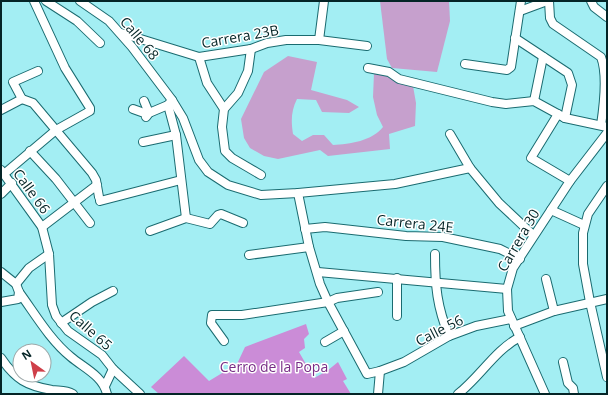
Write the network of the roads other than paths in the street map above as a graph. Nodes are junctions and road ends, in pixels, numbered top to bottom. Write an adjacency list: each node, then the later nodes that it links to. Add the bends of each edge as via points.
1 (34, 1): 32 (street, via 65,68 90,108 90,111)
2 (46, 1): 13 (street, via 77,21)
3 (80, 1): 10 (street, Calle 68, via 109,21)
4 (324, 1): 12 (street)
5 (521, 1): 8 (street)
6 (548, 1): 8 (street); 21 (street, via 553,24 601,57 606,69)
7 (591, 1): 9 (street, via 594,7)
8 (520, 11): 11 (street)
9 (607, 17)
10 (120, 33): 17 (street, Carrera 23B); 25 (street, Calle 68)
11 (515, 38): 16 (street); 18 (street, via 511,67 507,70)
12 (319, 40): 14 (street, Carrera 23B); 15 (street, Carrera 23B, via 286,40)
13 (100, 43)
14 (367, 46)
15 (251, 49): 17 (street, Carrera 23B); 27 (street, via 248,71 238,93)
16 (542, 56): 24 (street); 30 (street, via 568,73 572,79)
17 (200, 57): 27 (street, via 207,83)
18 (465, 64)
19 (368, 68): 24 (street, via 389,72 399,79 492,102 506,104)
20 (38, 71): 22 (street, via 13,82)
21 (607, 83): 31 (street)
22 (22, 99): 28 (street); 32 (street, via 33,103)
23 (144, 101): 29 (street)
24 (534, 101): 30 (street)
25 (170, 102): 29 (street); 34 (street, Calle 68); 47 (street, Calle 68, via 183,118 200,160 208,172 228,185 254,194)
26 (133, 109): 29 (street)
27 (224, 109): 41 (street, via 222,127 225,151)
28 (1, 110)
29 (147, 115)
30 (562, 116): 31 (street); 43 (street, via 530,158)
31 (604, 126)
32 (56, 130): 38 (street); 45 (street, via 92,173)
33 (450, 134): 39 (street)
34 (176, 135): 36 (street); 42 (street, Calle 68)
35 (605, 135): 37 (street); 43 (street, Carrera 30)
36 (143, 142)
37 (607, 145)
38 (30, 151): 40 (street); 49 (street)
39 (470, 168): 47 (street, via 395,184); 58 (street, via 499,203)
40 (3, 172): 44 (street, Calle 66)
41 (261, 175)
42 (180, 180): 45 (street, via 100,199); 51 (street, Calle 68)
43 (570, 181): 50 (street, Carrera 30)
44 (12, 183): 48 (street); 55 (street, Calle 66)
45 (97, 185): 49 (street)
46 (607, 186): 54 (street, via 588,214)
47 (298, 193): 56 (street)
48 (1, 194)
49 (74, 201): 52 (street); 55 (street)
50 (551, 210): 54 (street); 58 (street, Carrera 30)
51 (186, 218): 53 (street, via 210,224 221,214); 57 (street)
52 (90, 223)
53 (243, 223)
54 (584, 225): 76 (street, via 583,264)
55 (42, 227): 60 (street, Calle 65)
56 (305, 229): 59 (street); 63 (street, Carrera 24E, via 325,226 406,236 443,237 500,249)
57 (150, 232)
58 (534, 235): 63 (street, Carrera 30)
59 (309, 248): 62 (street); 65 (street)
60 (49, 254): 69 (street, via 29,268); 79 (street, Calle 65, via 52,305)
61 (435, 254): 68 (street)
62 (249, 255)
63 (520, 259): 70 (street, Carrera 30, via 513,268)
64 (1, 272): 69 (street)
65 (318, 272): 66 (street); 75 (street)
66 (397, 278): 68 (street); 78 (street)
67 (546, 279): 77 (street)
68 (435, 282): 70 (street); 82 (street, via 439,310)
69 (18, 288): 74 (street, via 18,299); 91 (street, via 52,338 71,357 93,373)
70 (507, 289): 80 (street, Carrera 30, via 507,301)
71 (113, 291): 79 (street)
72 (378, 292): 75 (street, via 337,298)
73 (607, 300): 76 (street, Calle 56)
74 (1, 302)
75 (328, 302): 81 (street); 84 (street, via 242,314 212,315 211,323)
76 (590, 302): 77 (street, Calle 56); 90 (street)
77 (554, 312): 80 (street, Calle 56)
78 (397, 316)
79 (61, 323): 88 (street, Calle 65, via 79,340 102,355)
80 (513, 323): 82 (street, Calle 56, via 476,326); 83 (street, Carrera 30)
81 (344, 331): 85 (street); 89 (street, via 367,374)
82 (449, 336): 89 (street, Calle 56, via 404,362)
83 (520, 337): 95 (street, via 507,344); 96 (street, Carrera 30)
84 (224, 342)
85 (325, 342)
86 (1, 358): 92 (street, via 23,382 37,387 66,390)
87 (563, 362): 97 (street)
88 (113, 369): 91 (street); 93 (street, Calle 65)
89 (380, 371): 94 (street)
90 (607, 377)
91 (106, 390)
92 (73, 394)
93 (140, 394)
94 (378, 394)
95 (458, 394)
96 (545, 394)
97 (574, 394)

